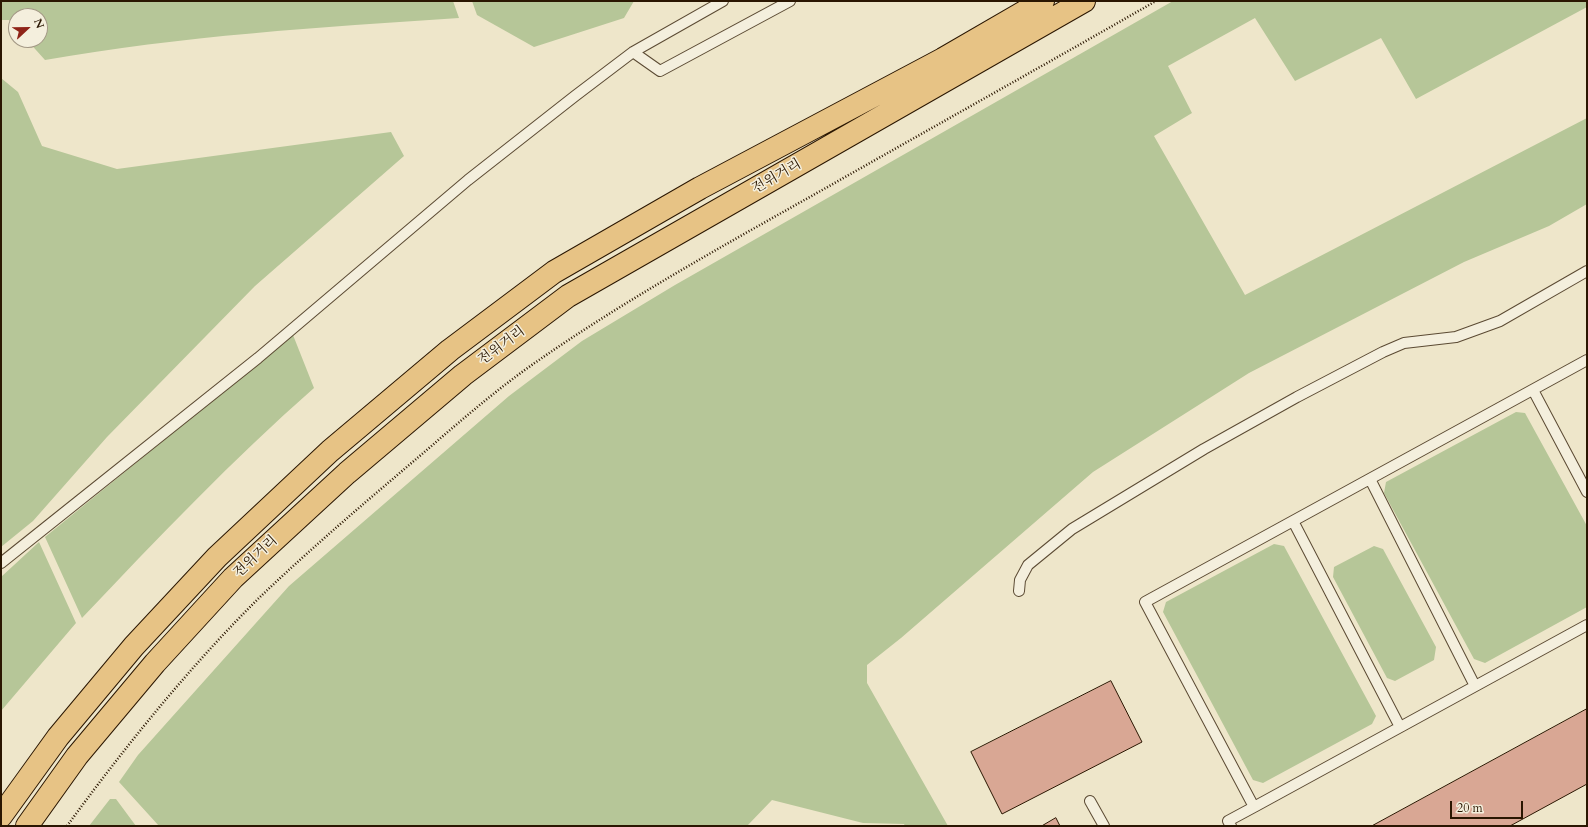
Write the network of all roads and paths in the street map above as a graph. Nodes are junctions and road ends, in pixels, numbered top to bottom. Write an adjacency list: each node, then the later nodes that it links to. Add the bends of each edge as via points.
1 (723, 1): 6 (lane)
2 (790, 1): 6 (lane, via 660,71)
3 (1043, 1): 20 (main road, 전위거리, via 943,59 700,188 554,272 450,350 330,451 217,557 134,646 58,737)
4 (1084, 1): 22 (main road, 전위거리, via 568,296 463,375 347,473 233,578 155,663 77,756)
5 (1156, 1): 23 (path, via 714,251 598,320 536,362 360,506 260,598 181,683 98,783)
6 (633, 52): 13 (lane, via 468,180 258,358)
7 (1587, 271): 14 (lane, via 1500,321 1456,336 1404,343 1297,396 1072,529 1028,565 1020,580)
8 (1587, 360): 9 (lane)
9 (1533, 390): 10 (lane); 11 (lane)
10 (1370, 479): 12 (lane); 16 (lane)
11 (1587, 492)
12 (1293, 521): 17 (lane); 19 (lane, via 1145,602)
13 (1, 563)
14 (1019, 591)
15 (1587, 625): 16 (lane)
16 (1475, 686): 17 (lane)
17 (1400, 727): 19 (lane)
18 (1090, 801): 24 (lane)
19 (1254, 807): 21 (lane)
20 (1, 816)
21 (1230, 823): 25 (lane)
22 (27, 826)
23 (67, 826)
24 (1104, 826)
25 (1219, 826)

